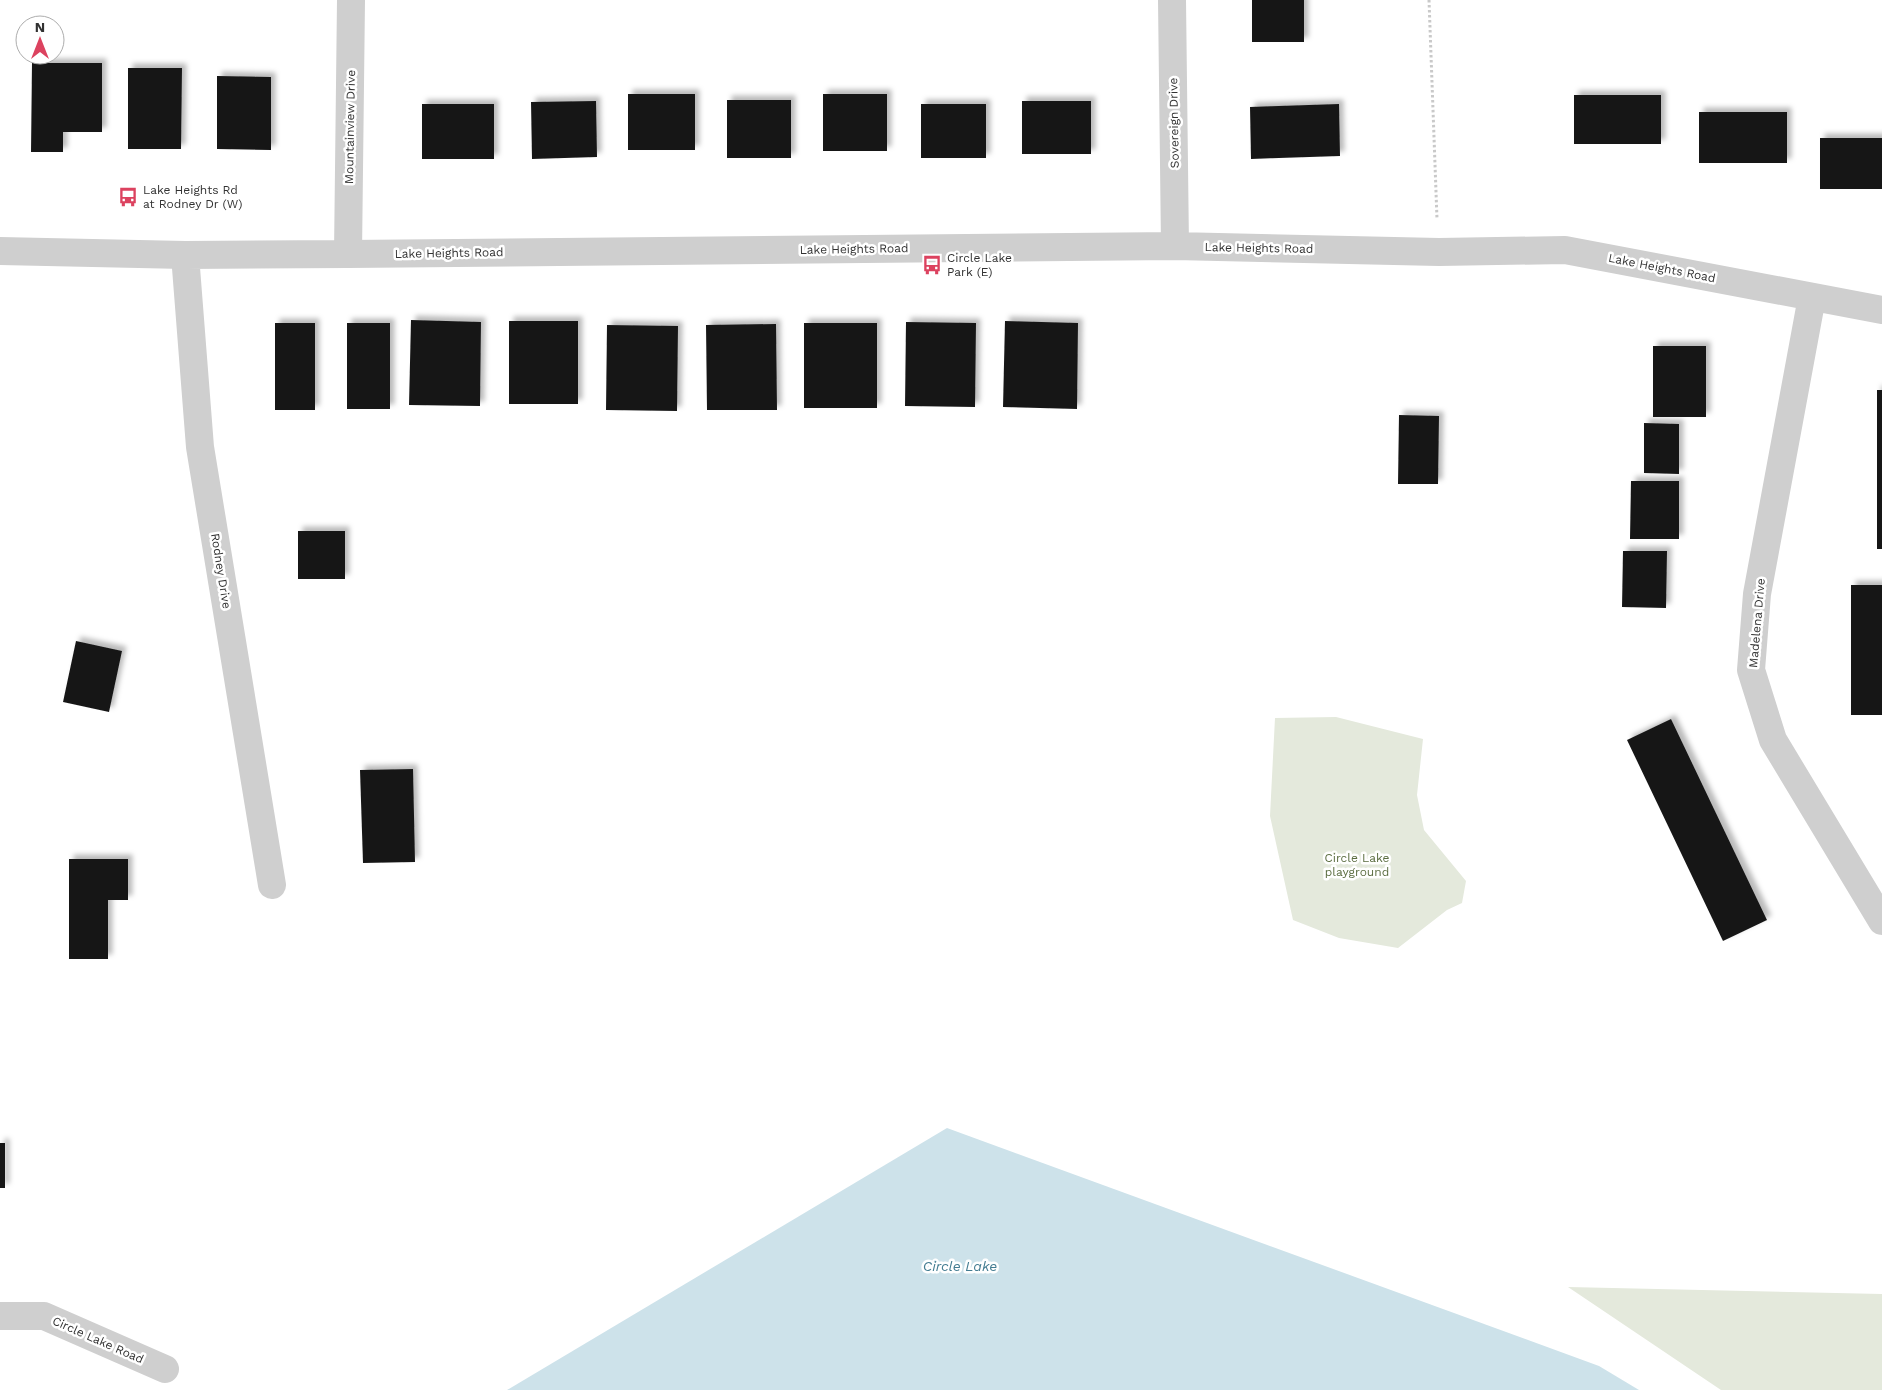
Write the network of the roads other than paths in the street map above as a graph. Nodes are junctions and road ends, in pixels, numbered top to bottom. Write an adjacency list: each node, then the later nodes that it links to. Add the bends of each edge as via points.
1 (351, 0): 6 (street, Mountainview Drive)
2 (1172, 0): 3 (street, Sovereign Drive)
3 (1175, 246): 6 (street, Lake Heights Road); 7 (street, Lake Heights Road, via 1439,252 1565,250)
4 (0, 251): 5 (street, Lake Heights Road)
5 (185, 254): 6 (street, Lake Heights Road); 9 (street, Rodney Drive, via 200,447)
6 (348, 254)
7 (1812, 297): 8 (street, Lake Heights Road); 10 (street, Madelena Drive, via 1757,594 1752,670 1773,740)
8 (1882, 310)
9 (272, 885)
10 (1882, 921)
11 (0, 1316): 12 (street, Circle Lake Road, via 44,1316)
12 (165, 1369)

